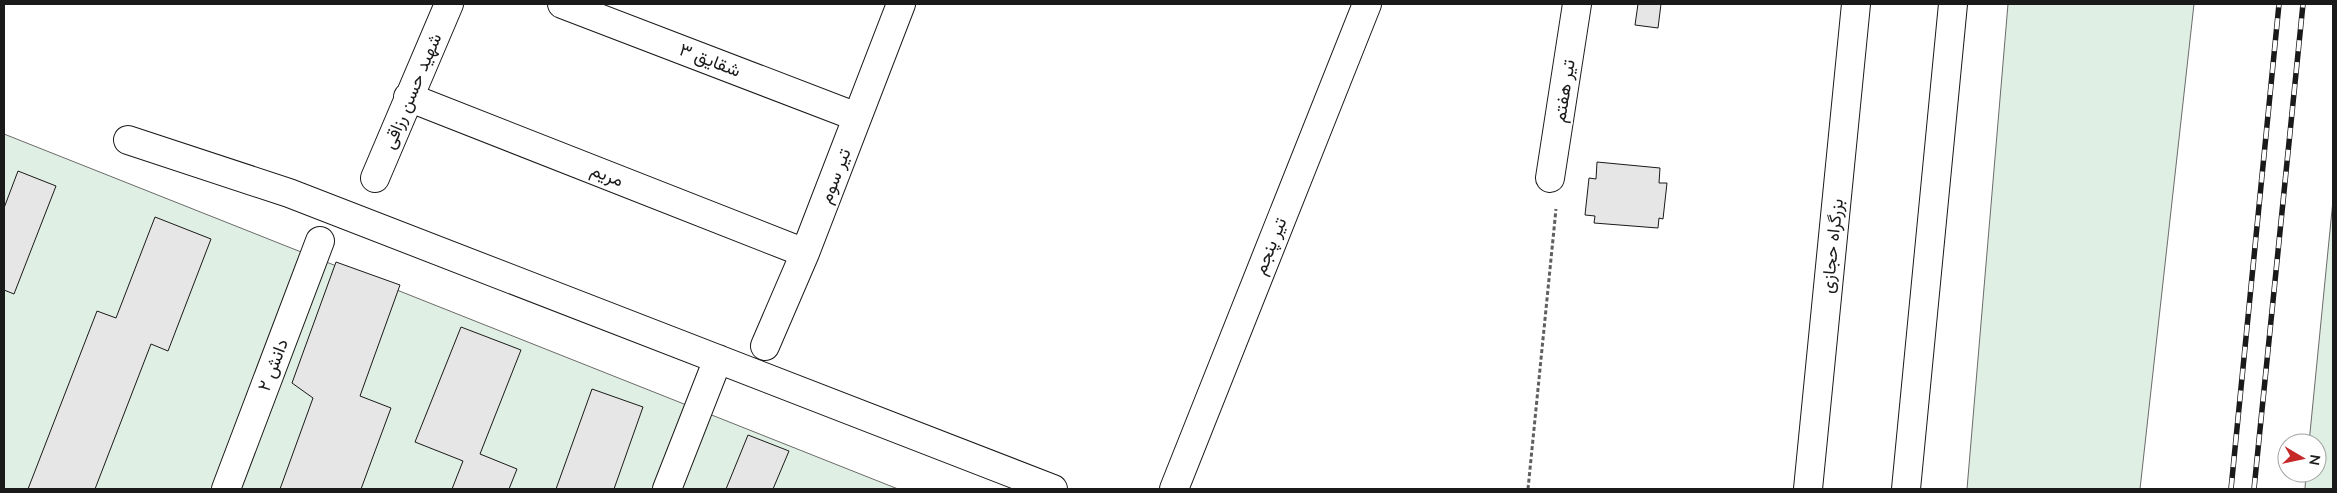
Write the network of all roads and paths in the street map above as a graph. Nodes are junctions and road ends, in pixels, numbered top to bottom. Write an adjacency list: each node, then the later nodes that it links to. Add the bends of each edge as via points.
1 (449, 4): 8 (main road, شهید حسن رزاقی)
2 (562, 4): 9 (main road, شقایق ۳)
3 (901, 4): 9 (main road, تیر سوم)
4 (1366, 4): 21 (main road, تیر پنجم)
5 (1577, 4): 12 (main road, تیر هفتم)
6 (1856, 4): 23 (main road, بزرگراه حجازی)
7 (1953, 4): 24 (main road)
8 (408, 97): 11 (main road, شهید حسن رزاقی); 15 (main road, مریم)
9 (857, 117): 15 (main road, تیر سوم)
10 (128, 140): 17 (main road, via 289,193)
11 (375, 178)
12 (1550, 178)
13 (1557, 206): 22 (path)
14 (320, 241): 18 (main road, دانش ۲)
15 (805, 253): 16 (main road, تیر سوم)
16 (765, 346)
17 (718, 359): 19 (main road); 20 (main road)
18 (226, 489)
19 (667, 489)
20 (1053, 489)
21 (1174, 489)
22 (1528, 489)
23 (1808, 489)
24 (1906, 489)

